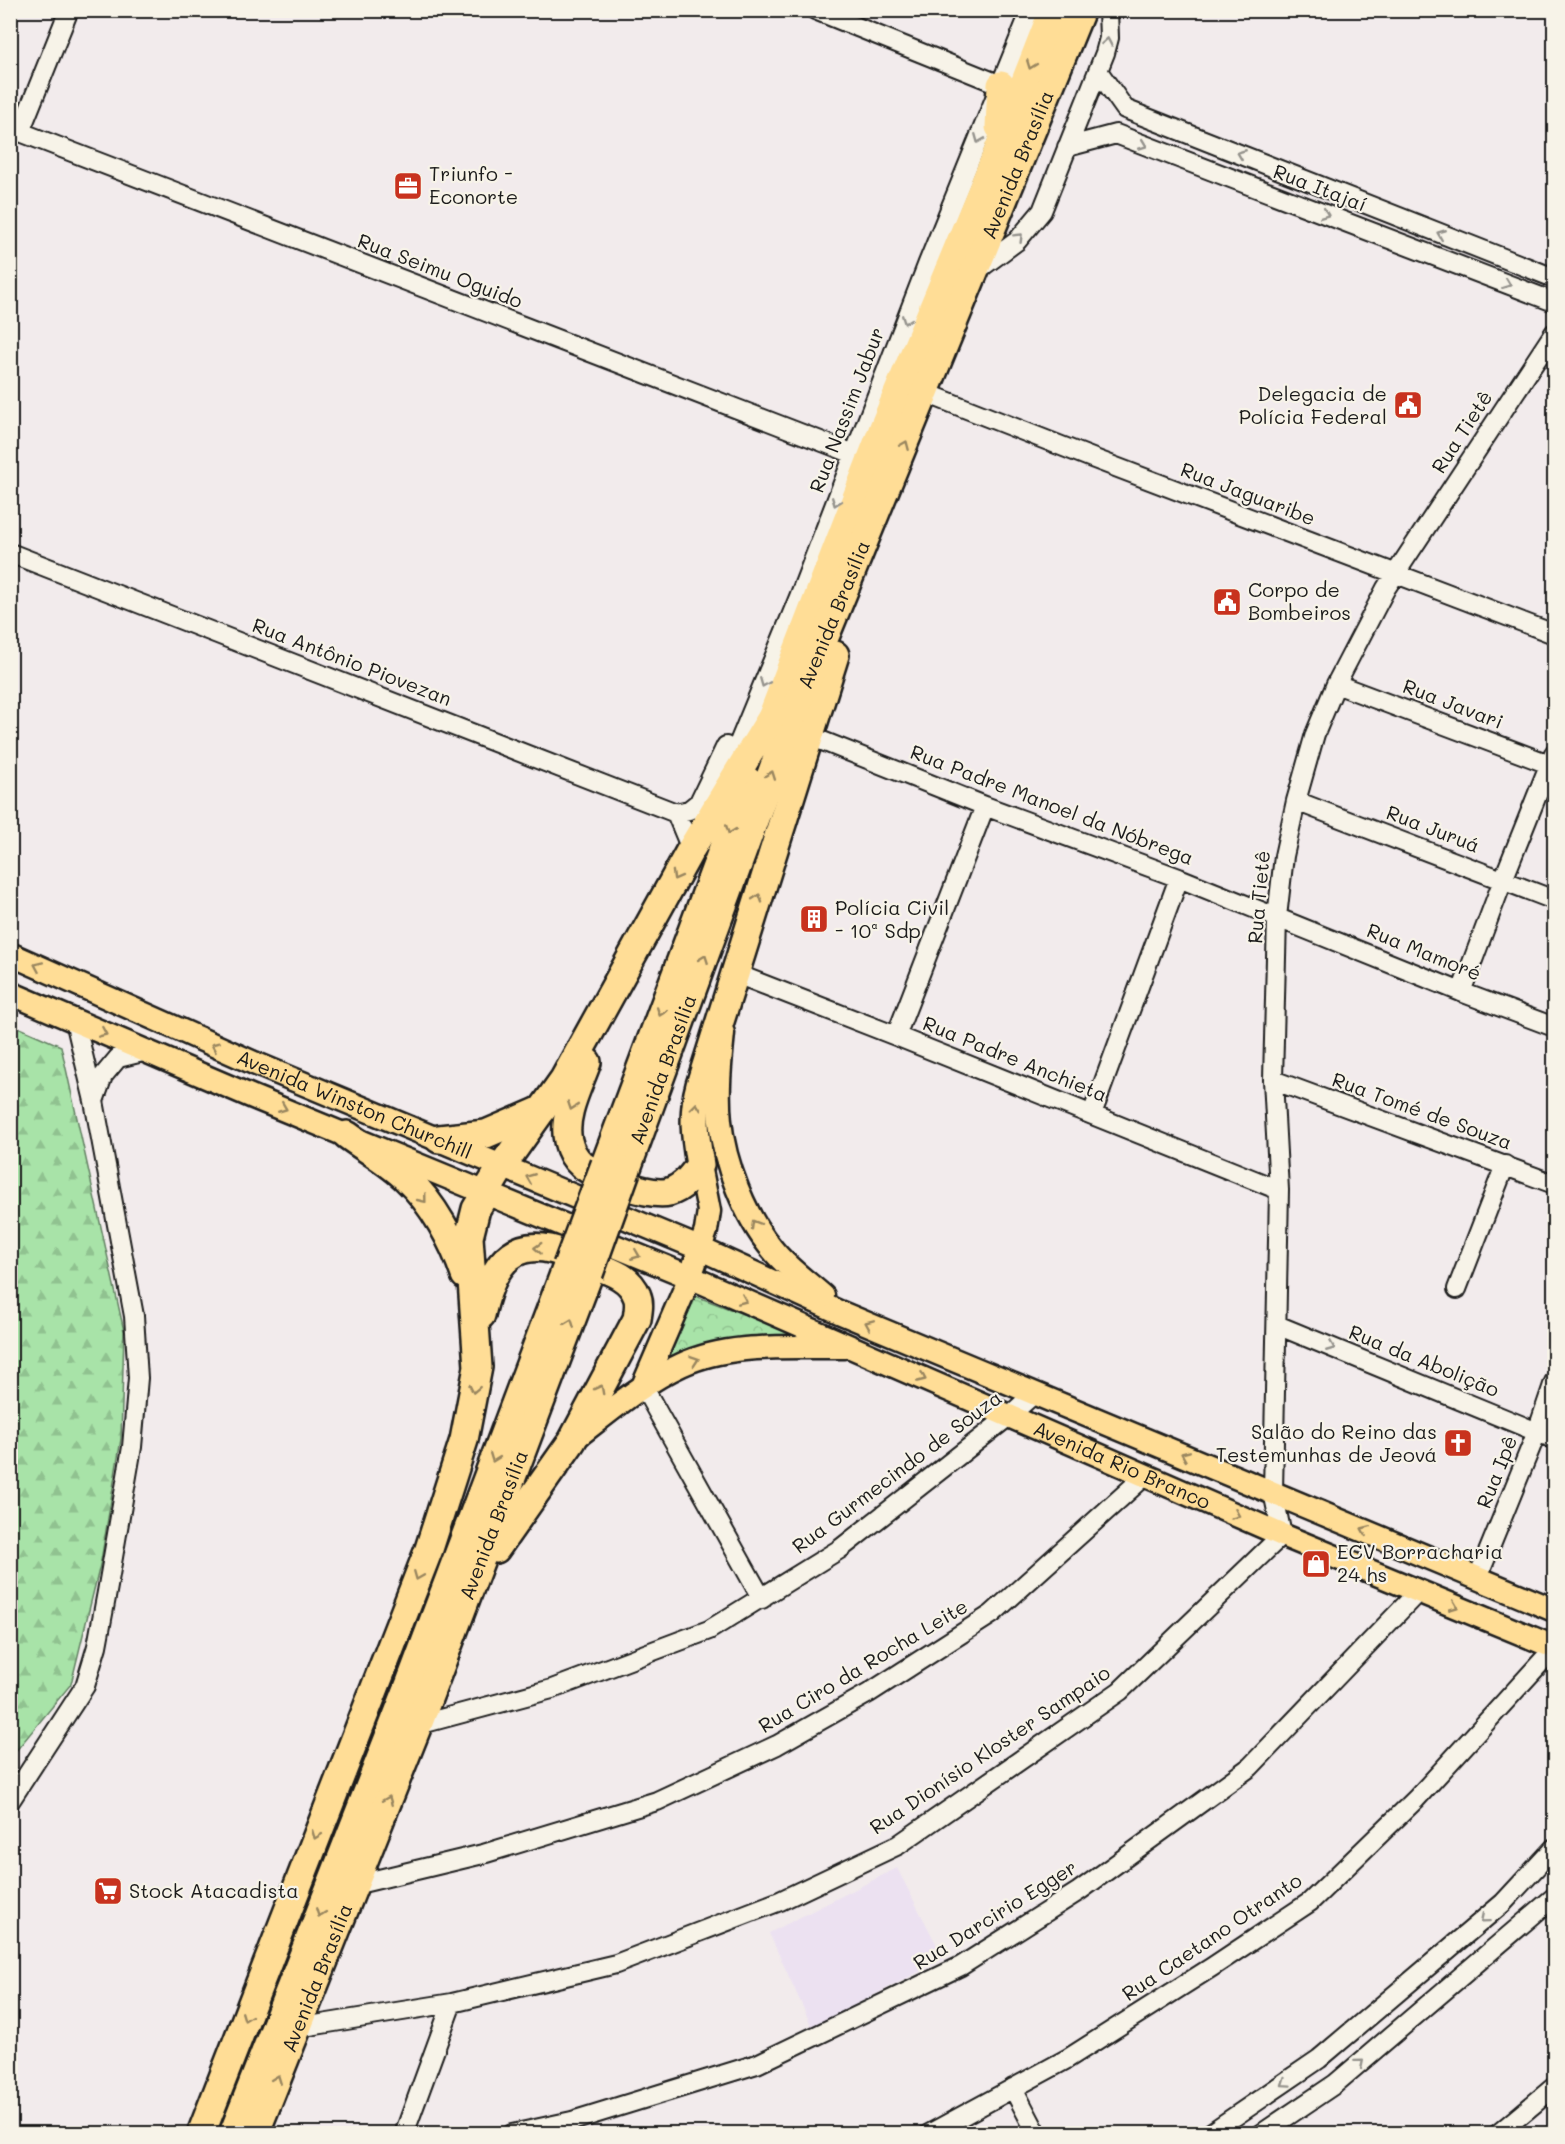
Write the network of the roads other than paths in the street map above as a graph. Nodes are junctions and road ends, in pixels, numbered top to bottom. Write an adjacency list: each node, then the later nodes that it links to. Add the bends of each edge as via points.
1 (69, 10): 10 (street)
2 (815, 10): 8 (street)
3 (1031, 10): 8 (street, Rua Nassim Jabur)
4 (1053, 10): 13 (highway, Avenida Brasília, one-way to 13)
5 (1081, 10): 14 (highway, Avenida Brasília)
6 (1108, 10): 7 (street, one-way to 6, via 1109,38)
7 (1098, 71): 9 (street); 12 (street)
8 (1001, 85): 13 (highway); 19 (street, Rua Nassim Jabur, one-way to 19)
9 (1125, 109): 11 (street); 15 (street, Rua Itajaí, one-way to 9)
10 (15, 130): 19 (street, Rua Seimu Oguido)
11 (1116, 134): 12 (street); 16 (street, Rua Itajaí, one-way to 16)
12 (1067, 147): 14 (street, one-way to 12, via 1017,241 1037,218)
13 (994, 160): 25 (highway, Avenida Brasília)
14 (973, 273): 18 (highway, Avenida Brasília)
15 (1554, 278)
16 (1554, 302)
17 (1554, 333): 22 (street, Rua Tietê)
18 (926, 393): 20 (highway, Avenida Brasília, one-way to 18); 22 (street, Rua Jaguaribe)
19 (854, 454): 25 (street, Rua Nassim Jabur, one-way to 25)
20 (882, 499): 26 (highway); 54 (highway, Avenida Brasília, one-way to 20)
21 (10, 553): 30 (street, Rua Antônio Piovezan)
22 (1395, 574): 23 (street, Rua Jaguaribe); 24 (street, Rua Tietê)
23 (1554, 634)
24 (1336, 684): 27 (street, Rua Javari); 28 (street, Rua Tietê, via 1315,734)
25 (760, 719): 30 (street, via 729,741 699,802); 31 (highway); 54 (highway, Avenida Brasília, one-way to 54)
26 (810, 736): 29 (street, Rua Padre Manoel da Nóbrega); 37 (highway, one-way to 26)
27 (1553, 761): 33 (street)
28 (1296, 801): 33 (street, Rua Juruá); 35 (street, Rua Tietê)
29 (986, 806): 32 (street, Rua Padre Manoel da Nóbrega); 43 (street)
30 (676, 813): 31 (street)
31 (691, 849): 38 (highway, one-way to 38)
32 (1179, 878): 35 (street, Rua Padre Manoel da Nóbrega); 48 (street)
33 (1503, 880): 34 (street, Rua Juruá); 39 (street)
34 (1554, 900)
35 (1277, 917): 39 (street, Rua Mamoré); 45 (street, Rua Tietê)
36 (10, 954): 50 (main road, Avenida Winston Churchill, one-way to 36, via 254,1063)
37 (732, 979): 43 (street, Rua Padre Anchieta); 51 (highway, one-way to 37, via 694,1106); 63 (main road, one-way to 37, via 772,1249 746,1208 731,1173 720,1112 723,1036)
38 (612, 991): 47 (highway); 51 (highway, one-way to 51, via 568,1116 566,1130 573,1154 588,1168 652,1193 680,1188)
39 (1461, 992): 42 (street, Rua Mamoré)
40 (10, 993): 41 (main road, Avenida Winston Churchill)
41 (75, 1021): 44 (main road, Avenida Winston Churchill, one-way to 44); 46 (street)
42 (1554, 1027)
43 (896, 1036): 48 (street, Rua Padre Anchieta)
44 (147, 1051): 46 (street, via 118,1058 103,1076); 49 (main road, Avenida Winston Churchill, one-way to 49)
45 (1273, 1080): 52 (street, Rua Tomé de Souza); 56 (street, Rua Tietê)
46 (94, 1101): 86 (street, via 134,1316 138,1378 132,1447 97,1646 85,1686)
47 (544, 1110): 50 (highway, via 486,1134); 53 (highway)
48 (1092, 1114): 56 (street, Rua Padre Anchieta)
49 (347, 1135): 57 (main road, Avenida Winston Churchill); 62 (highway, one-way to 62, via 408,1179 436,1215 458,1255)
50 (439, 1139): 53 (main road, Avenida Winston Churchill)
51 (699, 1165): 58 (main road, via 709,1211)
52 (1505, 1165): 55 (street, Rua Tomé de Souza); 61 (street)
53 (502, 1166): 57 (highway); 58 (main road, Avenida Winston Churchill, one-way to 53)
54 (615, 1167): 59 (highway, Avenida Brasília, bridge)
55 (1554, 1184)
56 (1279, 1190): 64 (street, Rua Tietê)
57 (485, 1192): 60 (main road, Avenida Winston Churchill, one-way to 60); 62 (highway, via 469,1237)
58 (701, 1248): 60 (main road); 63 (main road, Avenida Rio Branco)
59 (578, 1270): 79 (highway, Avenida Brasília, one-way to 59); 83 (highway, Avenida Brasília, one-way to 83)
60 (690, 1277): 66 (main road, Avenida Rio Branco, one-way to 66); 68 (main road)
61 (1457, 1289)
62 (475, 1302): 65 (highway)
63 (839, 1311): 69 (main road, Avenida Rio Branco, one-way to 63)
64 (1277, 1325): 71 (street, Rua da Abolição, one-way to 71); 75 (street, Rua Tietê)
65 (477, 1331): 73 (highway, one-way to 65, via 637,1319 638,1296 631,1286 612,1272 552,1250 527,1248 500,1265 492,1277); 85 (highway, one-way to 85, via 478,1367 464,1440 429,1549)
66 (852, 1347): 68 (main road, one-way to 66, via 682,1364 709,1355 777,1347); 70 (main road, Avenida Rio Branco, one-way to 70)
67 (1554, 1382): 71 (street, Rua Ipê)
68 (643, 1386): 73 (main road); 80 (street)
69 (1035, 1393): 70 (street, Rua Gurmecindo de Souza); 75 (main road, Avenida Rio Branco, one-way to 69)
70 (1009, 1416): 74 (main road, Avenida Rio Branco); 80 (street, Rua Gurmecindo de Souza, via 840,1550)
71 (1537, 1432): 72 (street, Rua da Abolição); 77 (street, Rua Ipê)
72 (1554, 1439)
73 (572, 1441): 79 (highway)
74 (1146, 1475): 76 (main road, Avenida Rio Branco, one-way to 76); 88 (street, Rua Ciro da Rocha Leite, via 992,1614 869,1693 777,1745 657,1801 483,1854)
75 (1273, 1492): 76 (street, Rua Tietê); 77 (main road, Avenida Rio Branco, one-way to 75)
76 (1282, 1535): 78 (main road, Avenida Rio Branco); 92 (street, Rua Dionísio Kloster Sampaio, via 1120,1691 898,1845 780,1900 616,1964)
77 (1478, 1577): 81 (main road, Avenida Rio Branco)
78 (1418, 1592): 82 (main road, Avenida Rio Branco, one-way to 82); 102 (street, Rua Darcirio Egger, via 1250,1767 1079,1891 961,1966 757,2064 572,2121)
79 (467, 1595): 84 (highway, Avenida Brasília)
80 (762, 1599): 84 (street, Rua Gurmecindo de Souza, via 709,1630 552,1689)
81 (1554, 1610)
82 (1554, 1648): 97 (street, Rua Caetano Otranto, via 1416,1799 1310,1902 1067,2059)
83 (410, 1683): 85 (highway); 99 (highway, Avenida Brasília, one-way to 99)
84 (418, 1725): 88 (highway, Avenida Brasília, one-way to 84)
85 (330, 1798): 98 (highway, one-way to 98)
86 (10, 1801)
87 (1554, 1848): 90 (street)
88 (354, 1886): 93 (highway, Avenida Brasília)
89 (1554, 1897): 91 (street)
90 (1503, 1903): 91 (street); 94 (street, one-way to 94)
91 (1522, 1926): 95 (street, one-way to 91)
92 (452, 2003): 93 (street, Rua Dionísio Kloster Sampaio); 101 (street)
93 (297, 2028): 100 (highway, Avenida Brasília, one-way to 93)
94 (1319, 2059): 95 (street); 105 (street, one-way to 105)
95 (1335, 2084): 106 (street)
96 (1554, 2087): 107 (street)
97 (1012, 2088): 103 (street, Rua Caetano Otranto); 104 (street)
98 (201, 2133)
99 (233, 2133)
100 (255, 2133)
101 (404, 2133)
102 (512, 2133)
103 (929, 2133)
104 (1037, 2133)
105 (1209, 2133)
106 (1261, 2133)
107 (1498, 2133)

